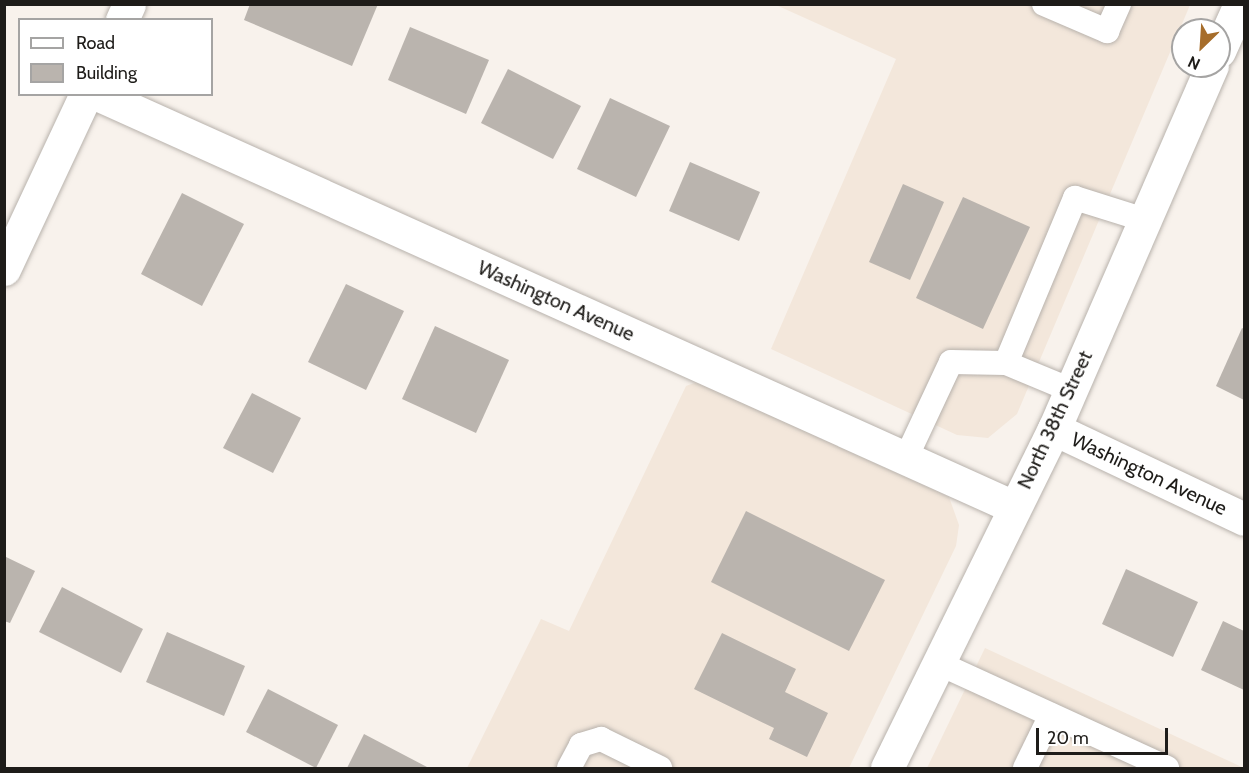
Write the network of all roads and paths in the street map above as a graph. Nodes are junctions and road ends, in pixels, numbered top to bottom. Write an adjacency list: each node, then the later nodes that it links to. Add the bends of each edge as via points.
1 (129, 4): 5 (street)
2 (1044, 4): 3 (lane, via 1107,31)
3 (1119, 4)
4 (1240, 4): 6 (street)
5 (123, 18)
6 (1231, 24)
7 (1207, 78): 10 (street, North 38th Street)
8 (85, 96): 11 (street)
9 (101, 96): 15 (street, Washington Avenue)
10 (1145, 220): 12 (lane, via 1075,198); 13 (street, North 38th Street)
11 (4, 269)
12 (1006, 363): 13 (lane); 15 (lane, via 951,362)
13 (1071, 390): 14 (street, North 38th Street)
14 (1054, 429): 16 (street, North 38th Street); 17 (street, Washington Avenue)
15 (906, 458): 16 (street, Washington Avenue)
16 (1014, 507): 18 (street, North 38th Street)
17 (1245, 519)
18 (938, 663): 19 (lane); 22 (street, North 38th Street)
19 (1051, 715): 23 (lane); 24 (lane)
20 (569, 768): 21 (lane, via 581,745 601,740)
21 (660, 768)
22 (887, 768)
23 (1025, 768)
24 (1167, 768)

